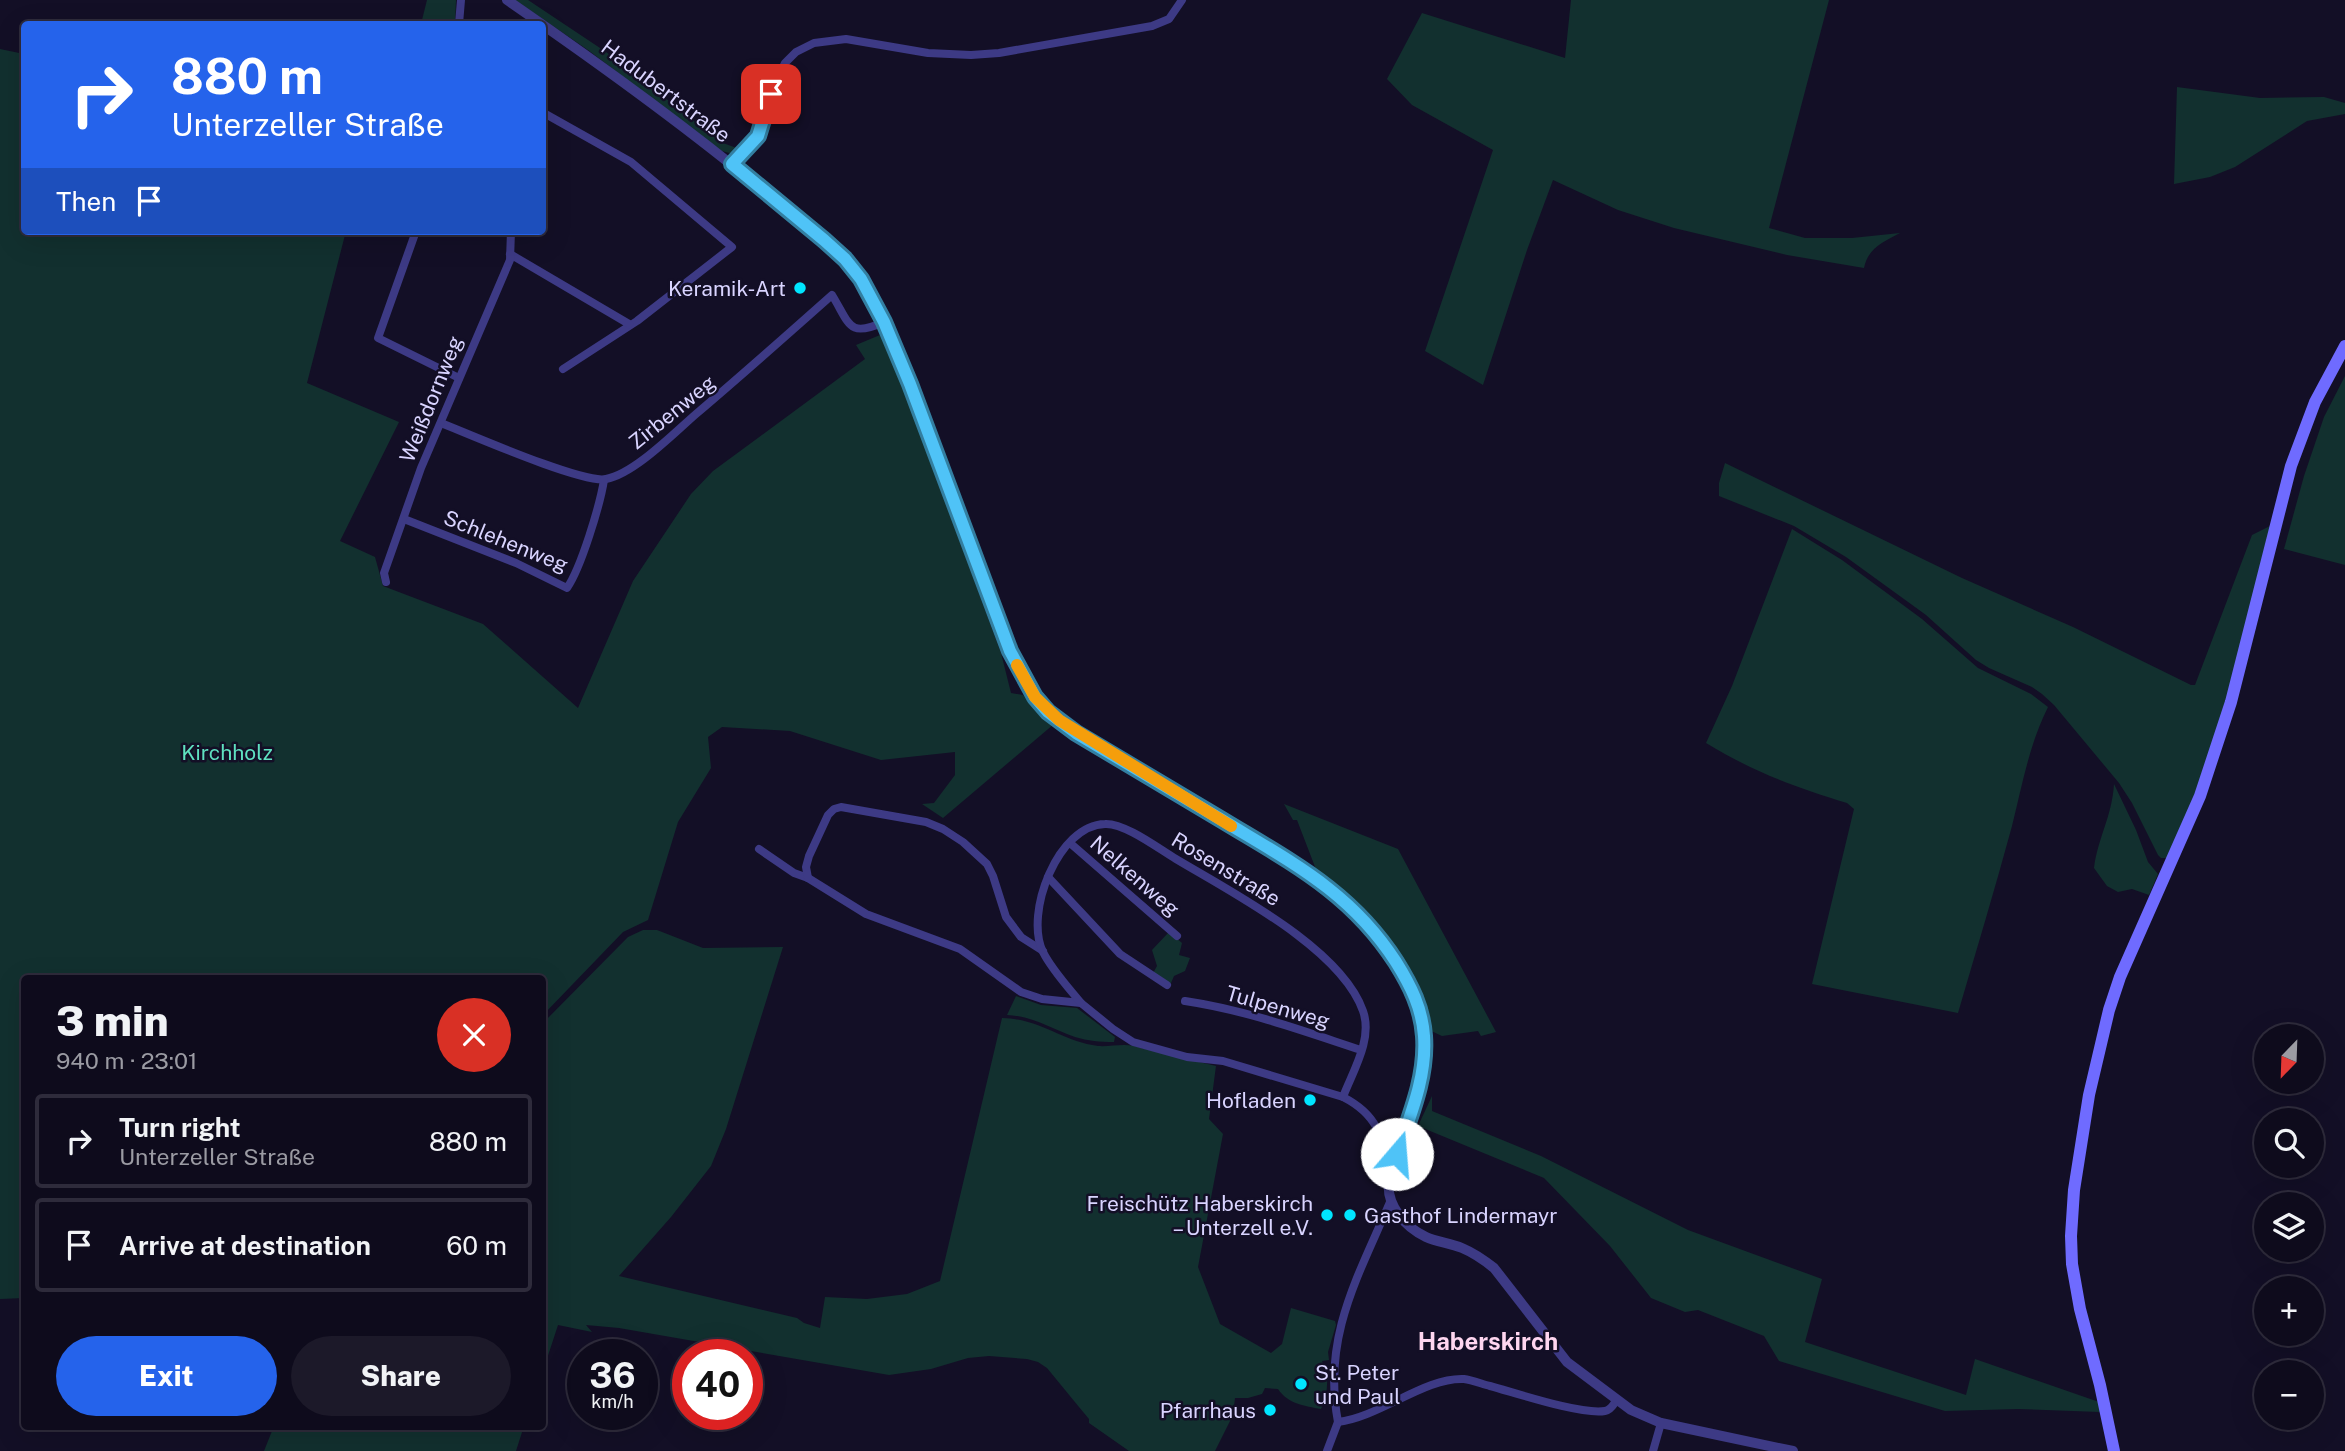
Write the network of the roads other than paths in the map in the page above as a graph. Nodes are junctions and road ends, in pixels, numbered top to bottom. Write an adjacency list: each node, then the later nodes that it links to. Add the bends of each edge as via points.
1 (461, 0): 4 (street)
2 (507, 0): 5 (street, Hadubertstraße)
3 (1182, 0): 8 (street, via 1169,19 1152,26 999,53 948,55 846,39 814,43 785,63 758,136)
4 (458, 21)
5 (537, 21)
6 (546, 27): 8 (street, Hadubertstraße)
7 (546, 114): 13 (street, via 631,162 732,247)
8 (732, 164): 12 (street, Hadubertstraße, via 845,259)
9 (415, 235): 16 (street, via 378,338)
10 (511, 235): 11 (street, Weißdornweg)
11 (510, 254): 13 (street); 16 (street, Weißdornweg)
12 (884, 322): 18 (street, Zirbenweg, via 858,330 832,295 660,446 625,472); 32 (street, Hadubertstraße, via 1010,651 1035,697 1076,733 1314,876 1363,917 1409,982 1423,1026 1423,1065)
13 (629, 324): 15 (street)
14 (2345, 346): 40 (main road, via 2315,402 2291,466 2219,741 2200,796 2120,976 2091,1083 2074,1190 2072,1264)
15 (563, 369)
16 (459, 378): 17 (street, Weißdornweg)
17 (441, 422): 18 (street, via 579,475); 19 (street, Weißdornweg)
18 (604, 480): 19 (street, Schlehenweg, via 567,588)
19 (404, 519): 20 (street, Weißdornweg, via 384,573)
20 (386, 582)
21 (1070, 843): 23 (street, Rosenstraße); 25 (street, Nelkenweg); 30 (street, Rosenstraße, via 1098,825 1114,825 1262,909 1328,961 1358,1000 1366,1033)
22 (759, 849): 24 (street)
23 (1048, 877): 26 (street, Rosenstraße, via 1038,906); 27 (street, via 1120,954)
24 (808, 878): 26 (street, Rosenstraße, via 809,856 834,809 936,825 979,854 993,876 1006,917 1021,937); 29 (street, via 866,914 960,949 1021,992)
25 (1177, 936)
26 (1042, 951): 29 (street, Rosenstraße)
27 (1167, 985)
28 (1185, 1001): 30 (street, Tulpenweg, via 1258,1016)
29 (1081, 1003): 31 (street, Rosenstraße, via 1118,1033 1140,1044 1223,1061)
30 (1361, 1050): 31 (street, Rosenstraße)
31 (1343, 1097): 32 (street, Rosenstraße, via 1361,1107 1375,1124 1385,1172)
32 (1390, 1176): 33 (street, Hadubertstraße)
33 (1390, 1202): 34 (street, via 1407,1224 1426,1237 1462,1248 1494,1268 1567,1363); 35 (street, via 1342,1318 1333,1361)
34 (1616, 1401): 35 (street, via 1605,1411 1581,1409 1463,1379 1434,1384 1352,1421); 36 (street)
35 (1338, 1422): 37 (street)
36 (1661, 1423): 38 (street); 39 (street)
37 (1327, 1451)
38 (1653, 1451)
39 (1793, 1451)
40 (2114, 1451)

